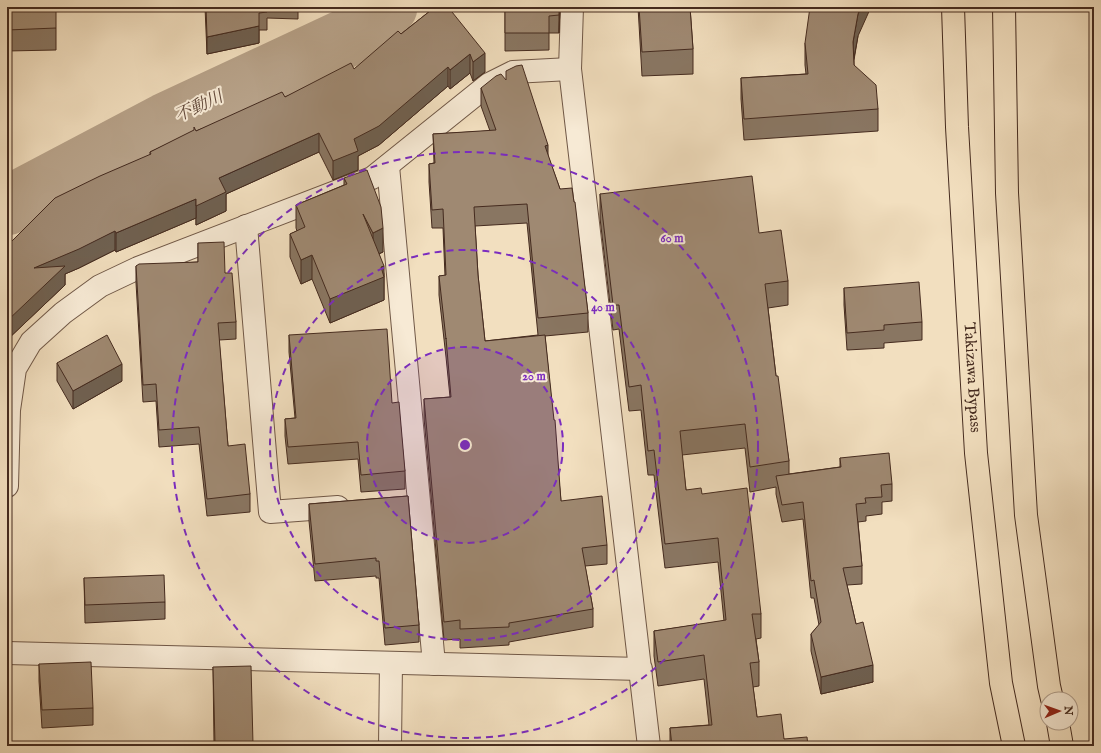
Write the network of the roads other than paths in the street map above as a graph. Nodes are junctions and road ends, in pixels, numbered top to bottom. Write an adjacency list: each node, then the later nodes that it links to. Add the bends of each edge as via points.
1 (572, 7): 4 (street)
2 (953, 7): 17 (highway, Takizawa Bypass, via 957,127 976,453 1001,683)
3 (1004, 7): 13 (highway, via 1007,193 1026,515)
4 (570, 70): 5 (street, via 513,72 489,84); 12 (street)
5 (388, 166): 6 (street, via 372,178); 11 (street, via 411,501)
6 (246, 226): 7 (street, via 138,268 100,286 63,313 31,342 15,369 9,410); 8 (street, via 270,512)
7 (7, 486)
8 (356, 505)
9 (7, 653): 10 (street)
10 (391, 662): 11 (street); 15 (street)
11 (434, 664): 12 (street)
12 (641, 669): 16 (street)
13 (1051, 691)
14 (1059, 731): 18 (highway)
15 (390, 746)
16 (649, 746)
17 (1014, 746)
18 (1062, 746)

